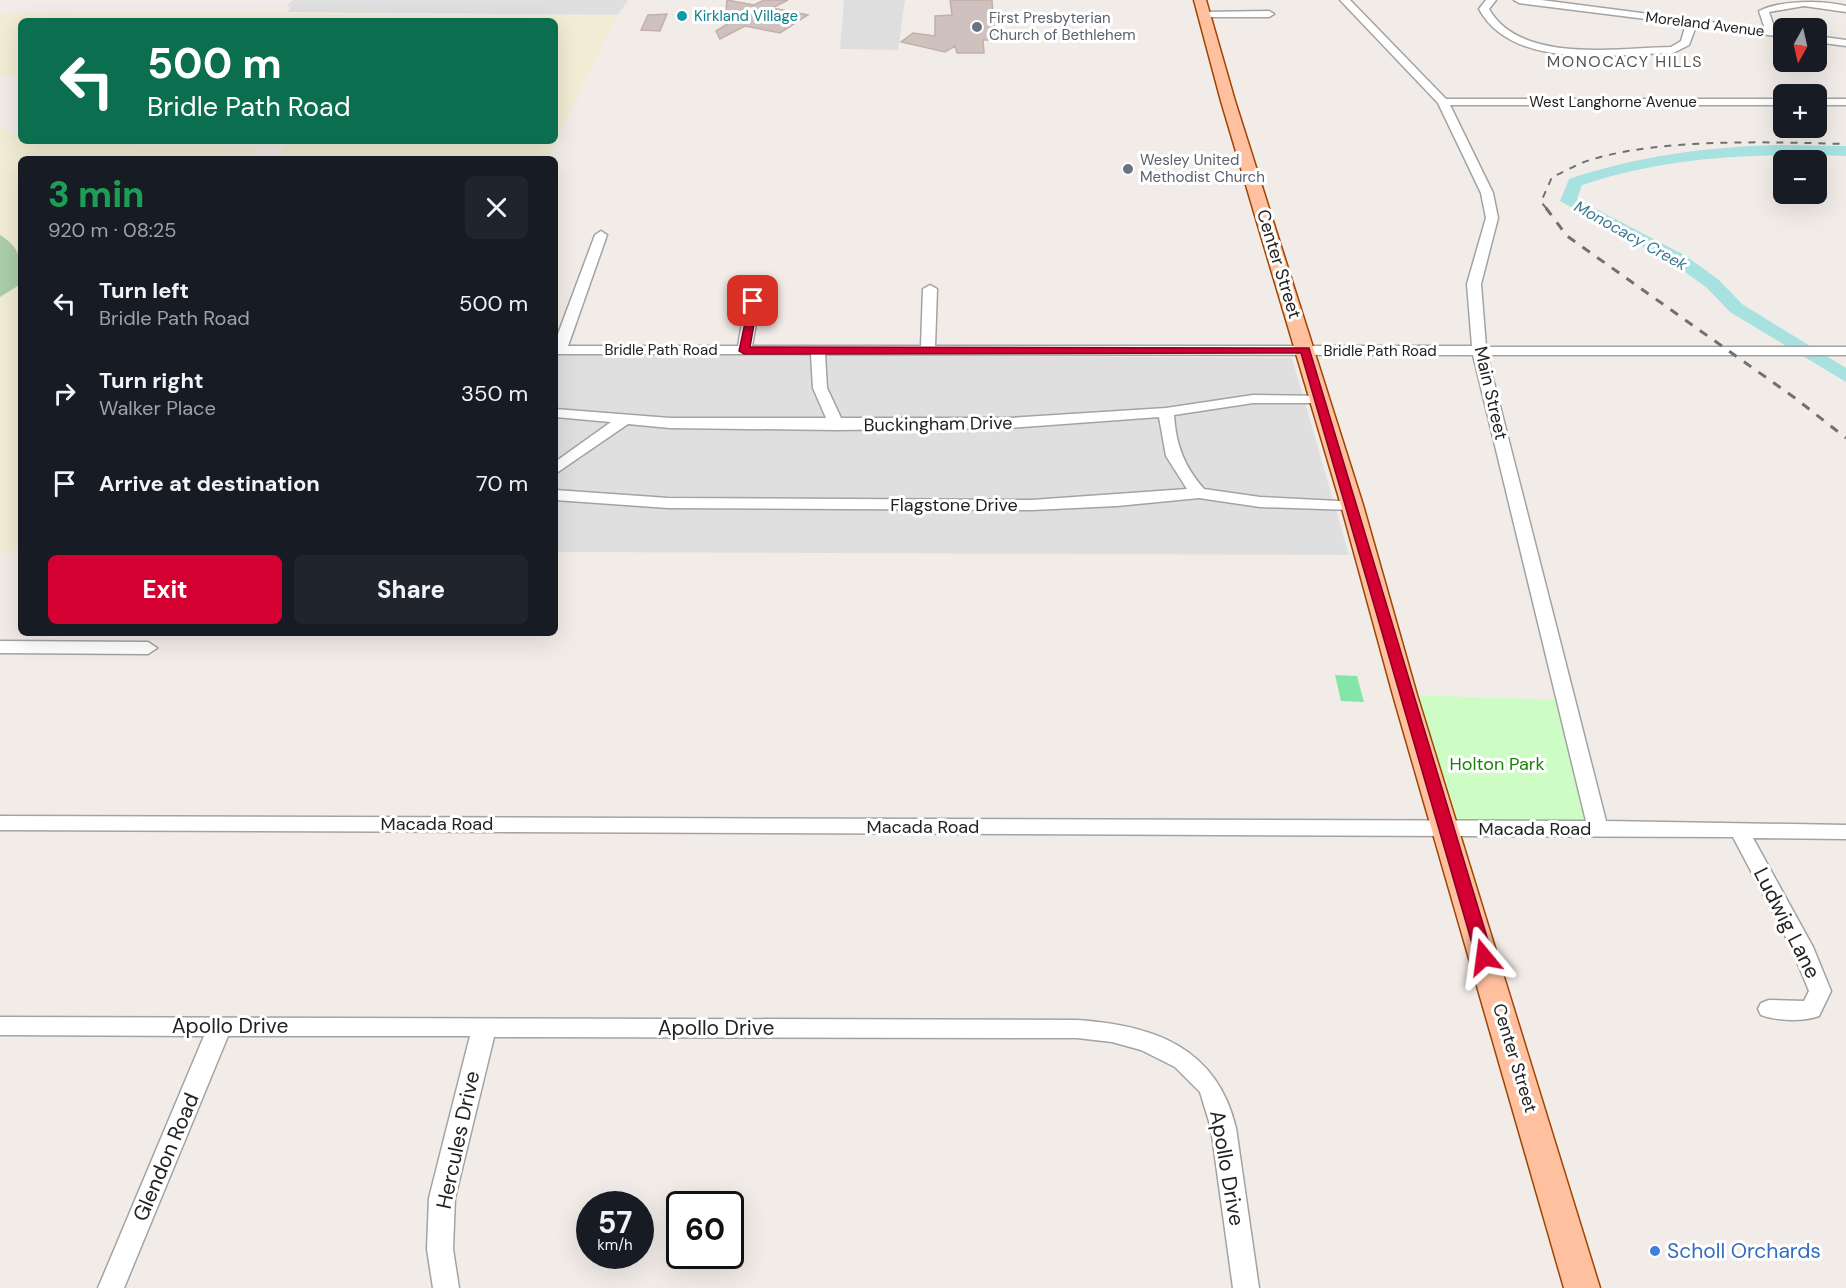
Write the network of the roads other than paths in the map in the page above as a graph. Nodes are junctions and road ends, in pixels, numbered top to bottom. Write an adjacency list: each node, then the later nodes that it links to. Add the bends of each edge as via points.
1 (1345, 0): 11 (street, Main Street)
2 (1491, 0): 7 (street, via 1484,9 1486,15 1512,38 1526,45 1564,52 1673,50 1685,43)
3 (1519, 0): 7 (street, Moreland Avenue)
4 (1202, 7): 6 (street); 22 (main road, Center Street)
5 (1846, 9): 8 (street, via 1806,2 1774,5 1764,11)
6 (1269, 14)
7 (1692, 22): 8 (street, Moreland Avenue)
8 (1772, 33)
9 (1827, 40): 10 (street)
10 (1846, 43)
11 (1443, 102): 12 (street, West Langhorne Avenue); 24 (street, Main Street, via 1492,210 1474,284)
12 (1773, 102)
13 (1827, 102): 14 (street)
14 (1846, 102)
15 (601, 235): 18 (street)
16 (930, 289): 21 (street)
17 (753, 301): 23 (street)
18 (558, 347)
19 (558, 350): 23 (street, Bridle Path Road)
20 (818, 350): 21 (street, Bridle Path Road); 23 (street, Bridle Path Road); 30 (street, via 820,388)
21 (928, 350): 22 (street, Bridle Path Road)
22 (1305, 350): 24 (street, Bridle Path Road); 26 (main road, Center Street)
23 (744, 351)
24 (1479, 351): 25 (street, Bridle Path Road); 38 (street, Main Street)
25 (1846, 351)
26 (1320, 399): 27 (street, Buckingham Drive, via 1252,399); 34 (main road, Center Street)
27 (1166, 412): 30 (street, Buckingham Drive, via 1009,423); 32 (street, via 1173,459)
28 (558, 413): 29 (street, Buckingham Drive)
29 (624, 420): 30 (street, Buckingham Drive); 31 (street)
30 (836, 425)
31 (558, 468)
32 (1199, 493): 33 (street, Flagstone Drive, via 1032,505 669,503); 34 (street, Flagstone Drive, via 1260,502)
33 (558, 495)
34 (1352, 504): 39 (main road, Center Street)
35 (0, 647): 36 (street)
36 (148, 648)
37 (0, 823): 39 (street, Macada Road)
38 (1598, 828): 39 (street, Macada Road); 40 (street, Macada Road)
39 (1447, 829): 49 (main road, Center Street)
40 (1740, 832): 41 (street, Macada Road); 42 (street, Ludwig Lane, via 1802,947 1820,991 1811,1010)
41 (1846, 832)
42 (1769, 1009)
43 (0, 1026): 44 (street, Apollo Drive)
44 (220, 1026): 45 (street, Apollo Drive); 46 (street, Glendon Road)
45 (484, 1028): 47 (street, Hercules Drive, via 442,1198 440,1249); 48 (street, Apollo Drive, via 1077,1029 1137,1038 1195,1071 1208,1086 1223,1122)
46 (111, 1288)
47 (446, 1288)
48 (1246, 1288)
49 (1582, 1288)

